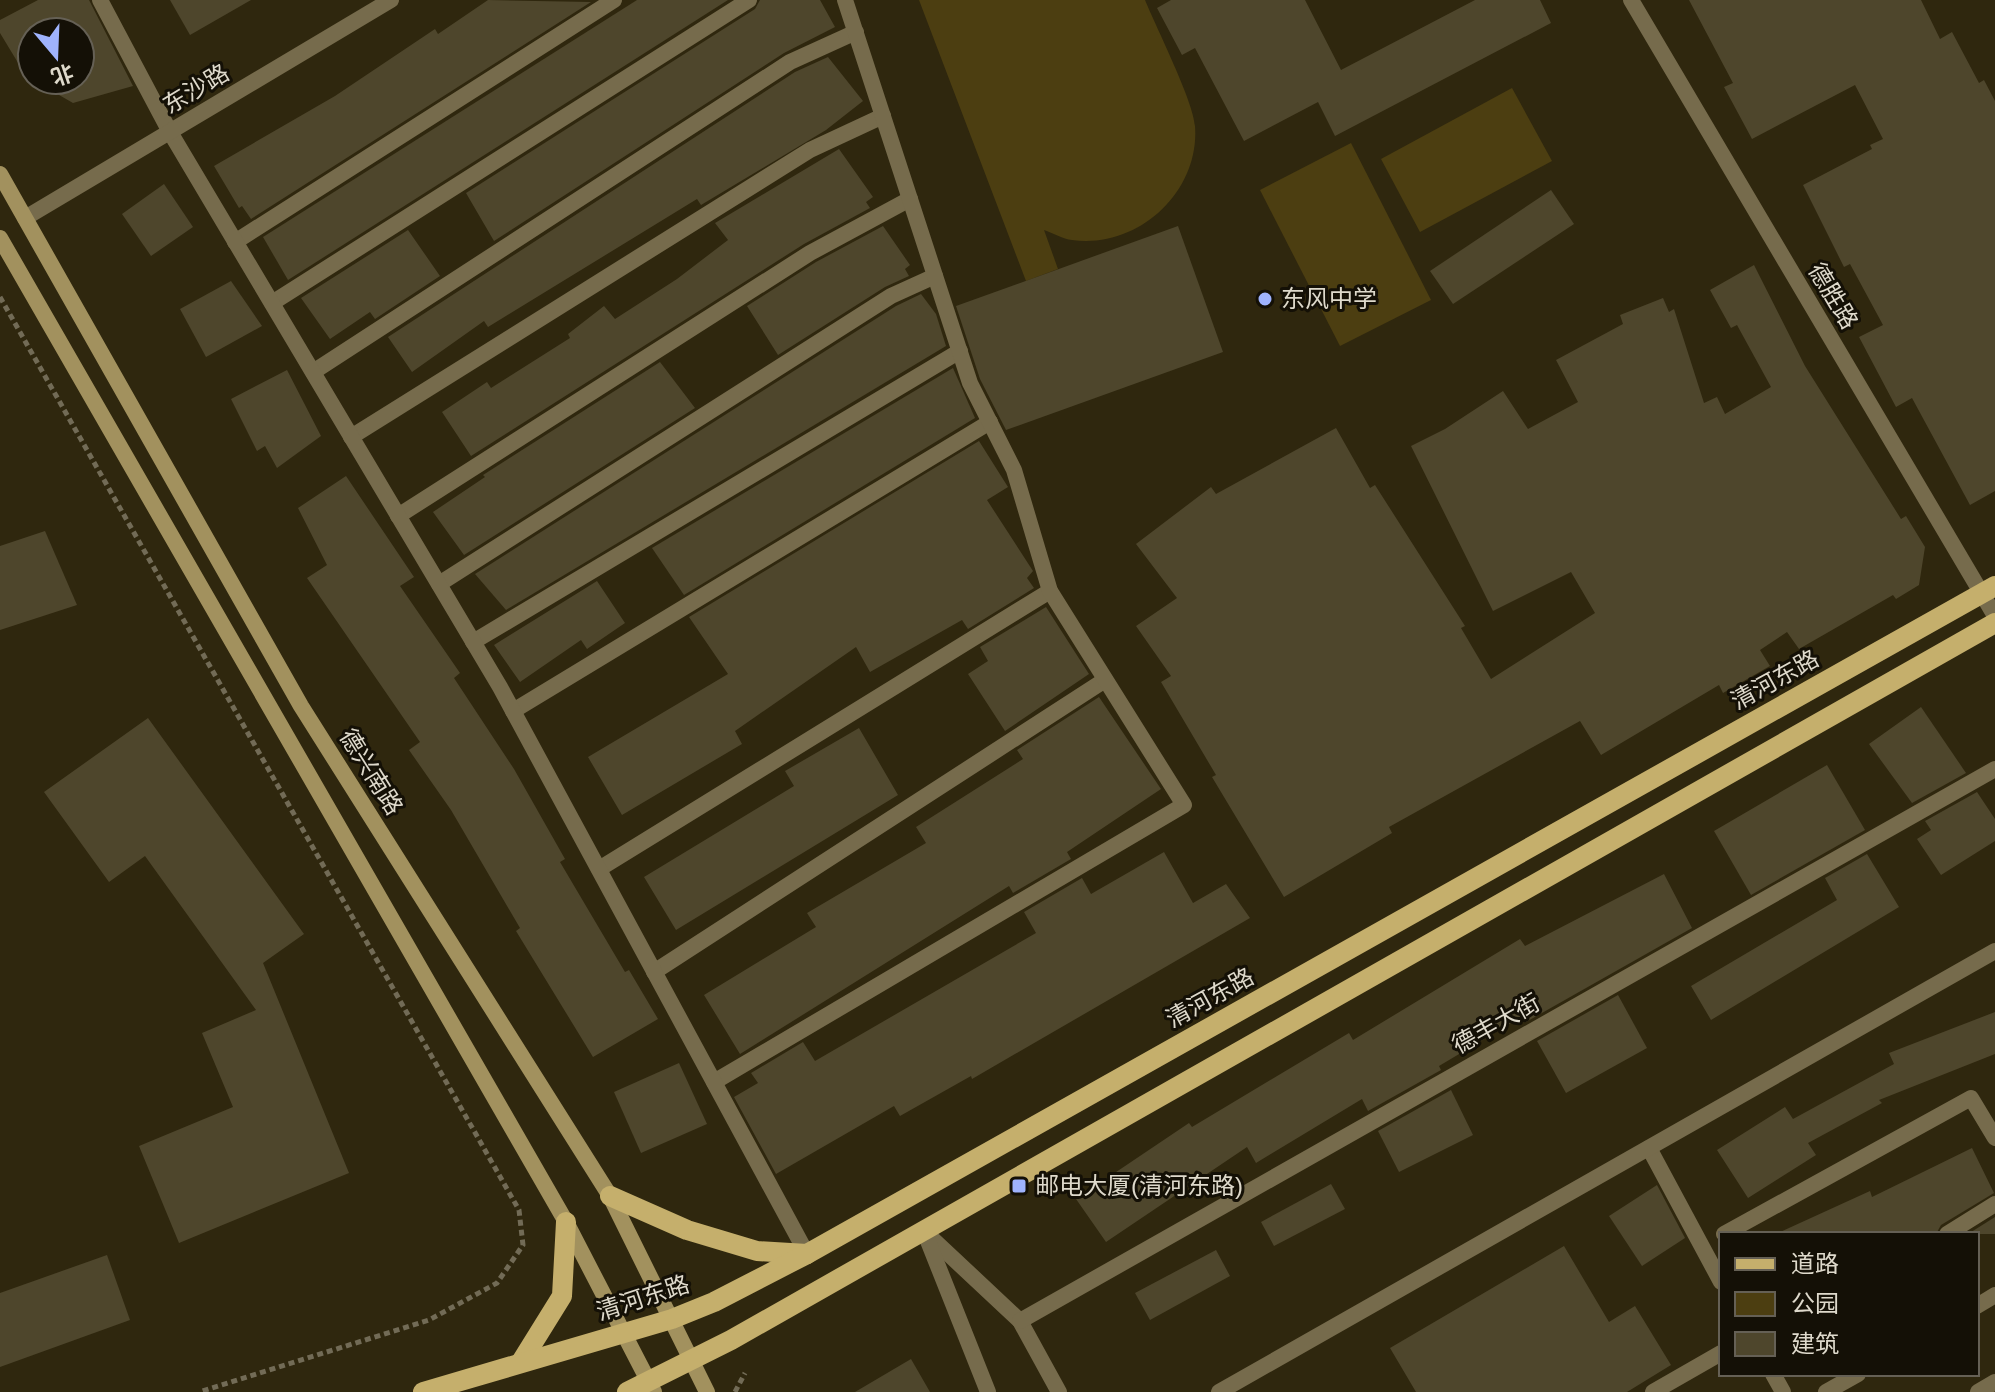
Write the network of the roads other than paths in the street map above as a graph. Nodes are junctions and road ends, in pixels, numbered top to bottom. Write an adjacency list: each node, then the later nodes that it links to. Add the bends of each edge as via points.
1 (391, 0): 9 (street, 东沙路)
2 (614, 0): 14 (street)
3 (749, 0): 16 (street)
4 (845, 0): 7 (street)
5 (1631, 0): 23 (street, 德胜路)
6 (102, 1): 9 (street)
7 (856, 32): 8 (street); 18 (street, via 790,62)
8 (883, 116): 11 (street); 20 (street, via 810,150)
9 (170, 132): 12 (street, 东沙路); 14 (street)
10 (0, 174): 12 (main road, 德兴南路)
11 (910, 199): 15 (street); 21 (street, via 810,253)
12 (25, 218): 37 (main road, 德兴南路, via 301,706)
13 (0, 238): 39 (main road)
14 (235, 242): 16 (street)
15 (935, 276): 17 (street); 22 (street, via 891,296)
16 (272, 303): 18 (street)
17 (960, 351): 19 (street); 27 (street)
18 (313, 372): 20 (street)
19 (990, 422): 24 (street, via 1014,470); 29 (street)
20 (351, 437): 21 (street)
21 (398, 516): 22 (street)
22 (439, 584): 27 (street)
23 (1988, 590): 25 (street, 德胜路); 45 (main road, 清河东路)
24 (1050, 591): 28 (street); 31 (street)
25 (1995, 616)
26 (1995, 623): 40 (main road)
27 (473, 642): 29 (street)
28 (1105, 680): 33 (street); 34 (street, via 1184,805)
29 (513, 711): 31 (street)
30 (1995, 769): 48 (street, 德丰大街)
31 (599, 869): 33 (street)
32 (1995, 951): 36 (street)
33 (654, 972): 34 (street)
34 (714, 1082): 45 (street)
35 (1995, 1138): 41 (street, via 1971,1098)
36 (1649, 1148): 44 (street); 61 (street)
37 (610, 1196): 45 (main road, via 687,1230 757,1251); 47 (main road, 德兴南路)
38 (1995, 1204): 42 (street)
39 (566, 1222): 49 (main road); 52 (main road, via 562,1296)
40 (924, 1231): 48 (street); 51 (main road); 59 (street)
41 (1727, 1232)
42 (1950, 1232)
43 (1719, 1237): 44 (street)
44 (1702, 1246): 46 (street)
45 (807, 1254): 47 (main road, 清河东路)
46 (1719, 1278)
47 (672, 1319): 49 (main road, 清河东路); 51 (main road, 德兴南路)
48 (1020, 1321): 60 (street)
49 (623, 1332): 52 (main road, 清河东路); 55 (main road)
50 (1719, 1354): 62 (street)
51 (693, 1360): 55 (main road); 58 (main road, 德兴南路)
52 (521, 1362): 56 (main road, 清河东路)
53 (1854, 1376): 63 (street)
54 (1995, 1382): 64 (street)
55 (652, 1388): 57 (main road)
56 (423, 1392)
57 (627, 1392)
58 (707, 1392)
59 (988, 1392)
60 (1059, 1392)
61 (1219, 1392)
62 (1653, 1392)
63 (1826, 1392)
64 (1978, 1392)

